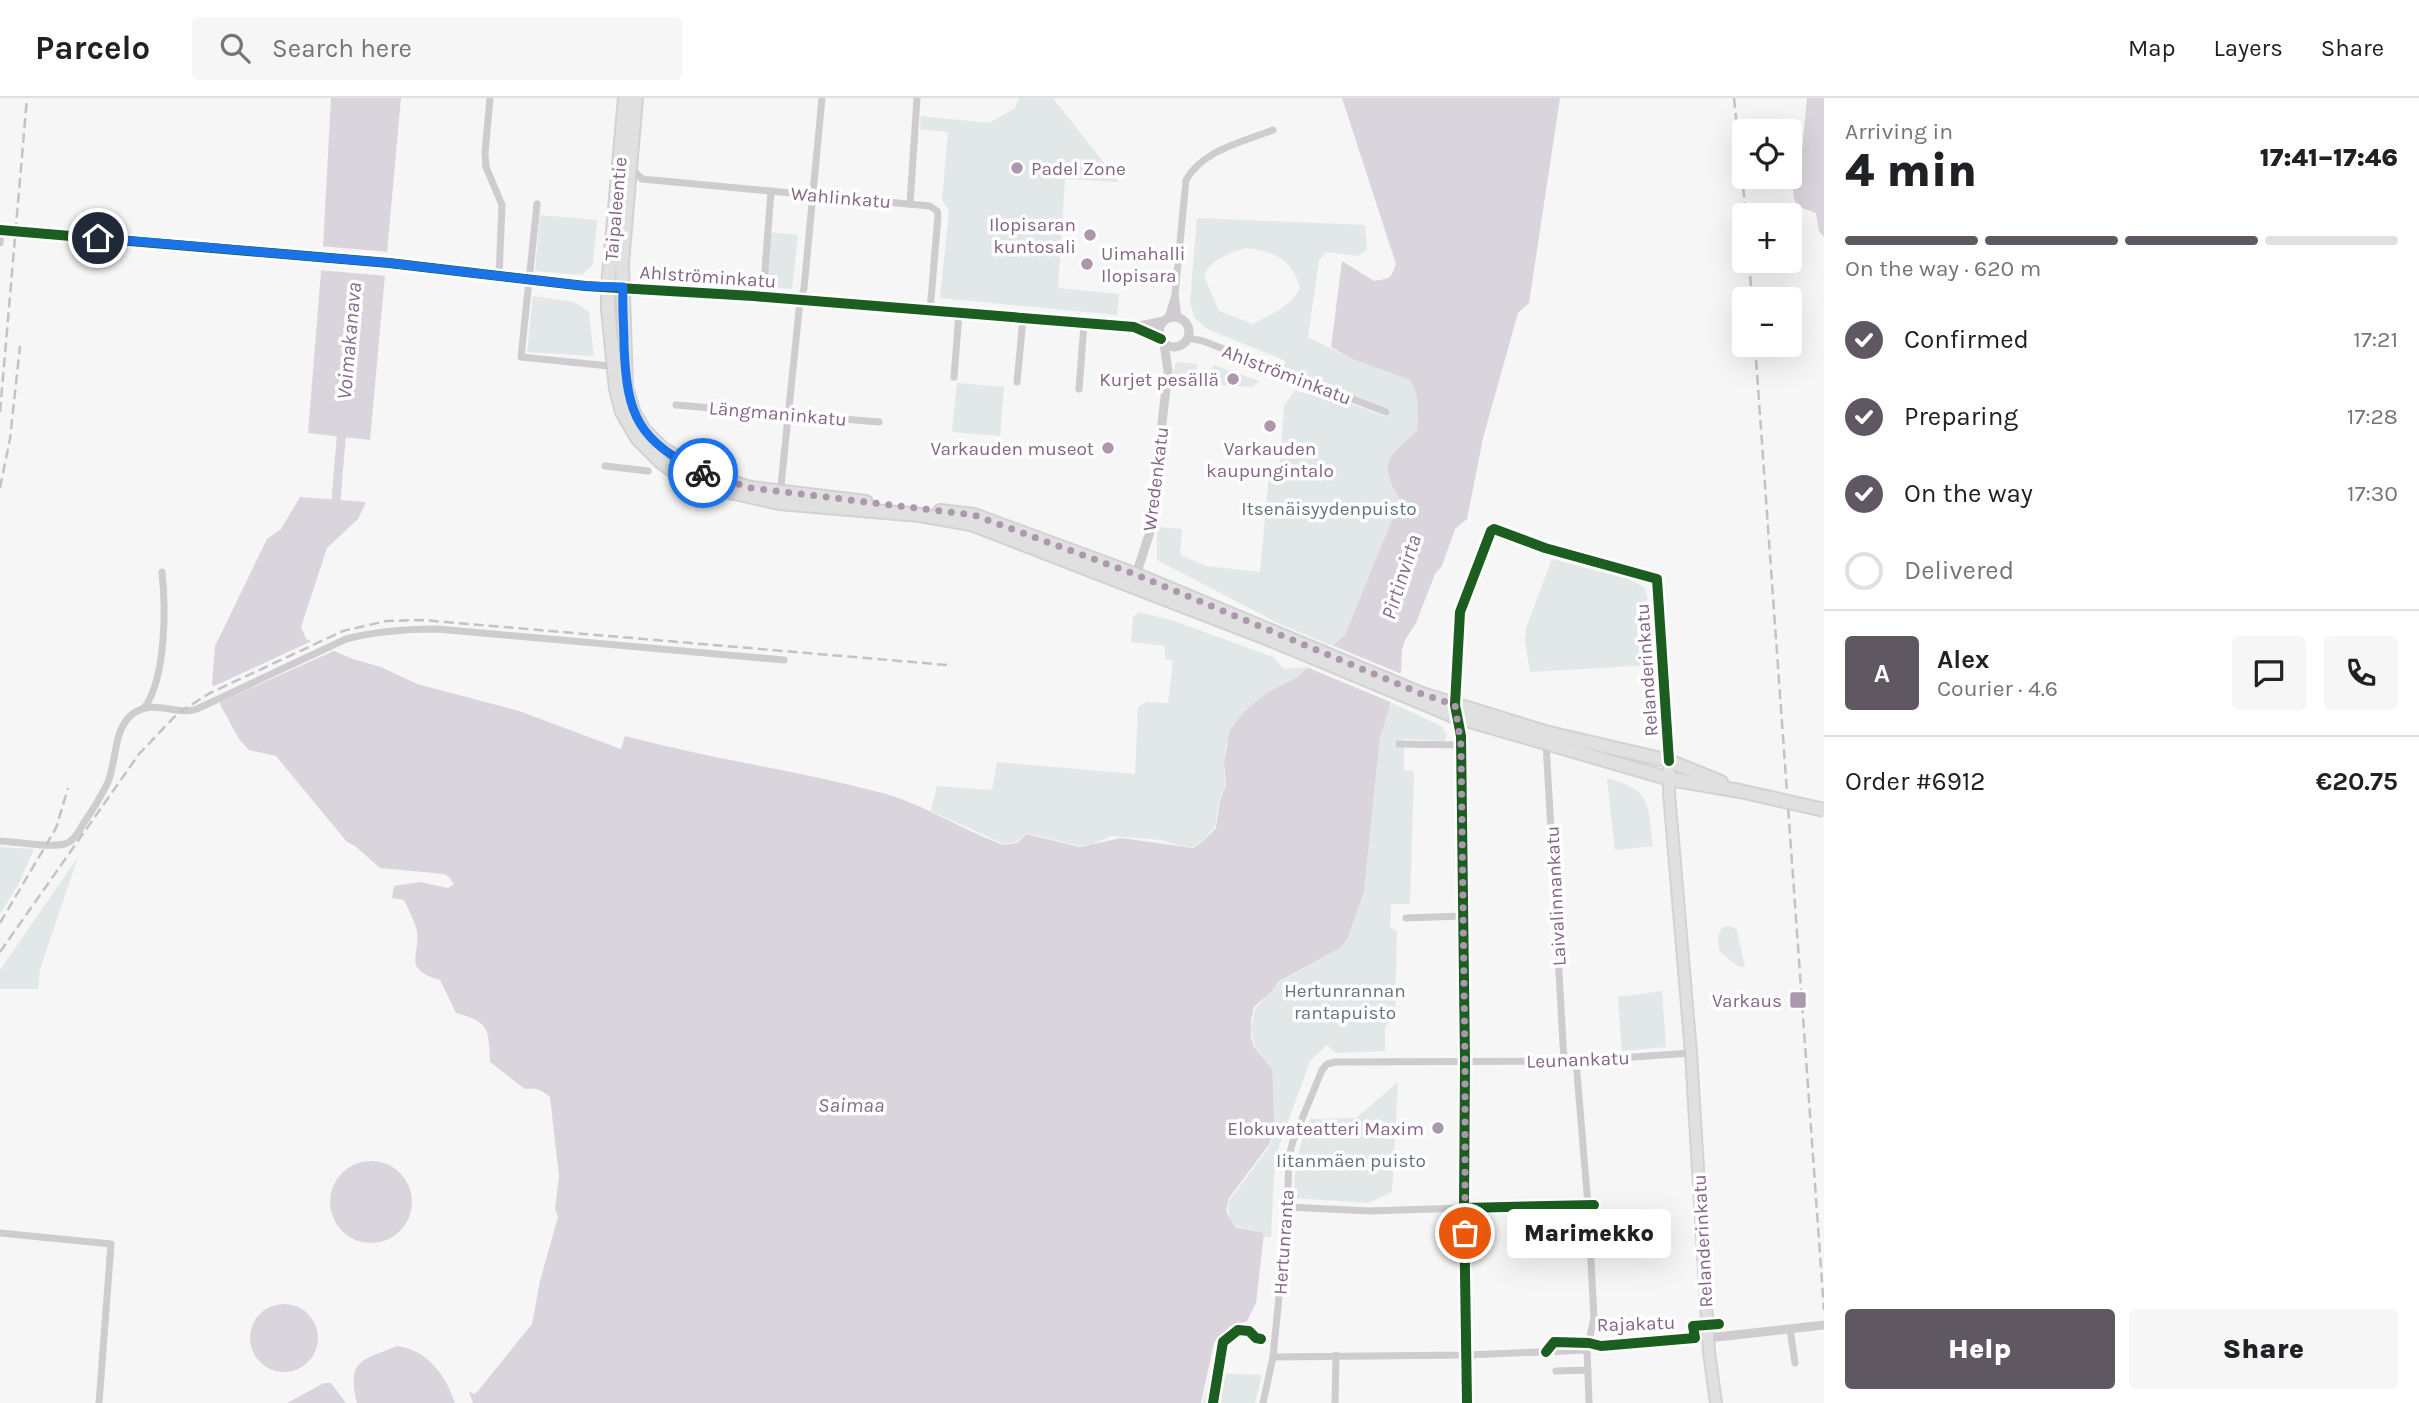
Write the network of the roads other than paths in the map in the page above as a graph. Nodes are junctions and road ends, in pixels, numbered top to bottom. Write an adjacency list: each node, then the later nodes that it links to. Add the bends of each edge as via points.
1 (490, 98): 16 (street, via 485,153 502,205)
2 (625, 98): 18 (highway, Taipaleentie)
3 (636, 98): 7 (highway, Taipaleentie)
4 (822, 98): 11 (street)
5 (917, 98): 13 (street)
6 (1273, 130): 25 (street, via 1218,151 1189,175)
7 (631, 168): 8 (street); 10 (highway, Taipaleentie)
8 (642, 179): 9 (street, Wahlinkatu); 10 (street)
9 (771, 191): 11 (street, Wahlinkatu); 20 (street)
10 (629, 192): 19 (highway, Taipaleentie)
11 (813, 195): 13 (street, Wahlinkatu); 21 (street)
12 (537, 204): 17 (street)
13 (910, 204): 22 (street, Wahlinkatu, via 930,206 938,216)
14 (1, 230): 15 (street); 16 (street, Ahlströminkatu, via 389,263)
15 (0, 243)
16 (499, 277): 17 (street, Ahlströminkatu)
17 (530, 279): 18 (street, Ahlströminkatu); 30 (street, via 521,357)
18 (608, 286): 19 (street, Ahlströminkatu); 41 (highway, Taipaleentie, via 616,389 622,412 637,438 676,473 708,488)
19 (623, 287): 20 (street, Ahlströminkatu); 41 (highway, Taipaleentie, via 626,387 644,430 672,456 704,474)
20 (763, 297): 21 (street, Ahlströminkatu)
21 (800, 301): 22 (street, Ahlströminkatu); 37 (street)
22 (930, 311): 23 (street, Ahlströminkatu)
23 (959, 313): 24 (street, Ahlströminkatu); 32 (street)
24 (1023, 319): 26 (street, Ahlströminkatu); 33 (street)
25 (1170, 319): 27 (street, Ahlströminkatu); 28 (street, via 1160,329); 29 (street, via 1187,323)
26 (1084, 324): 27 (street, Ahlströminkatu); 34 (street)
27 (1134, 327): 28 (street, Ahlströminkatu)
28 (1163, 341): 29 (street, via 1172,347); 31 (street, Wredenkatu)
29 (1185, 341): 31 (street, Wredenkatu); 36 (street, Ahlströminkatu, via 1203,341)
30 (609, 366)
31 (1168, 371): 43 (street, Wredenkatu, via 1149,536)
32 (954, 377)
33 (1017, 382)
34 (1079, 389)
35 (676, 405): 37 (street, Längmaninkatu)
36 (1386, 412)
37 (789, 414): 38 (street, Längmaninkatu); 41 (street)
38 (879, 422)
39 (605, 466): 40 (street)
40 (648, 471)
41 (779, 497): 43 (highway, Taipaleentie, via 974,515)
42 (162, 572): 45 (street, via 161,663)
43 (1135, 580): 46 (highway, Taipaleentie)
44 (784, 660): 45 (street, via 437,629 381,631 346,639 189,712)
45 (145, 707): 54 (street, via 124,724 108,782 70,841 57,845)
46 (1455, 711): 47 (highway, Taipaleentie); 49 (street); 50 (street, Relanderinkatu, via 1460,612 1494,529 1657,579)
47 (1546, 738): 50 (highway); 51 (highway); 59 (street, Laivalinnankatu)
48 (1399, 744): 49 (street)
49 (1461, 745): 55 (street)
50 (1670, 761): 51 (main road, Relanderinkatu); 52 (highway)
51 (1670, 779): 52 (highway); 57 (main road, Relanderinkatu)
52 (1737, 790): 53 (highway, bridge)
53 (1824, 810)
54 (0, 841)
55 (1462, 916): 56 (street); 58 (street)
56 (1406, 918)
57 (1691, 1053): 60 (street, Leunankatu); 66 (main road, Relanderinkatu)
58 (1465, 1061): 59 (street, Leunankatu); 61 (street, Hertunranta, via 1327,1064 1293,1141); 62 (street)
59 (1564, 1061): 60 (street, Leunankatu)
60 (1576, 1061): 67 (street, via 1594,1318)
61 (1287, 1207): 62 (street, via 1370,1211); 70 (street, Hertunranta)
62 (1464, 1208): 69 (street)
63 (0, 1233): 74 (street, via 111,1244)
64 (1824, 1325): 65 (street)
65 (1793, 1329): 66 (street); 71 (street)
66 (1708, 1338): 79 (main road, Relanderinkatu)
67 (1587, 1350): 69 (street, Rajakatu); 72 (street)
68 (1336, 1355): 69 (street, Rajakatu); 70 (street, Rajakatu); 76 (street)
69 (1467, 1355): 77 (street)
70 (1273, 1357): 75 (street, Hertunranta)
71 (1795, 1363)
72 (1588, 1370): 73 (street); 78 (street)
73 (1556, 1371)
74 (99, 1403)
75 (1263, 1403)
76 (1335, 1403)
77 (1467, 1403)
78 (1589, 1403)
79 (1716, 1403)

